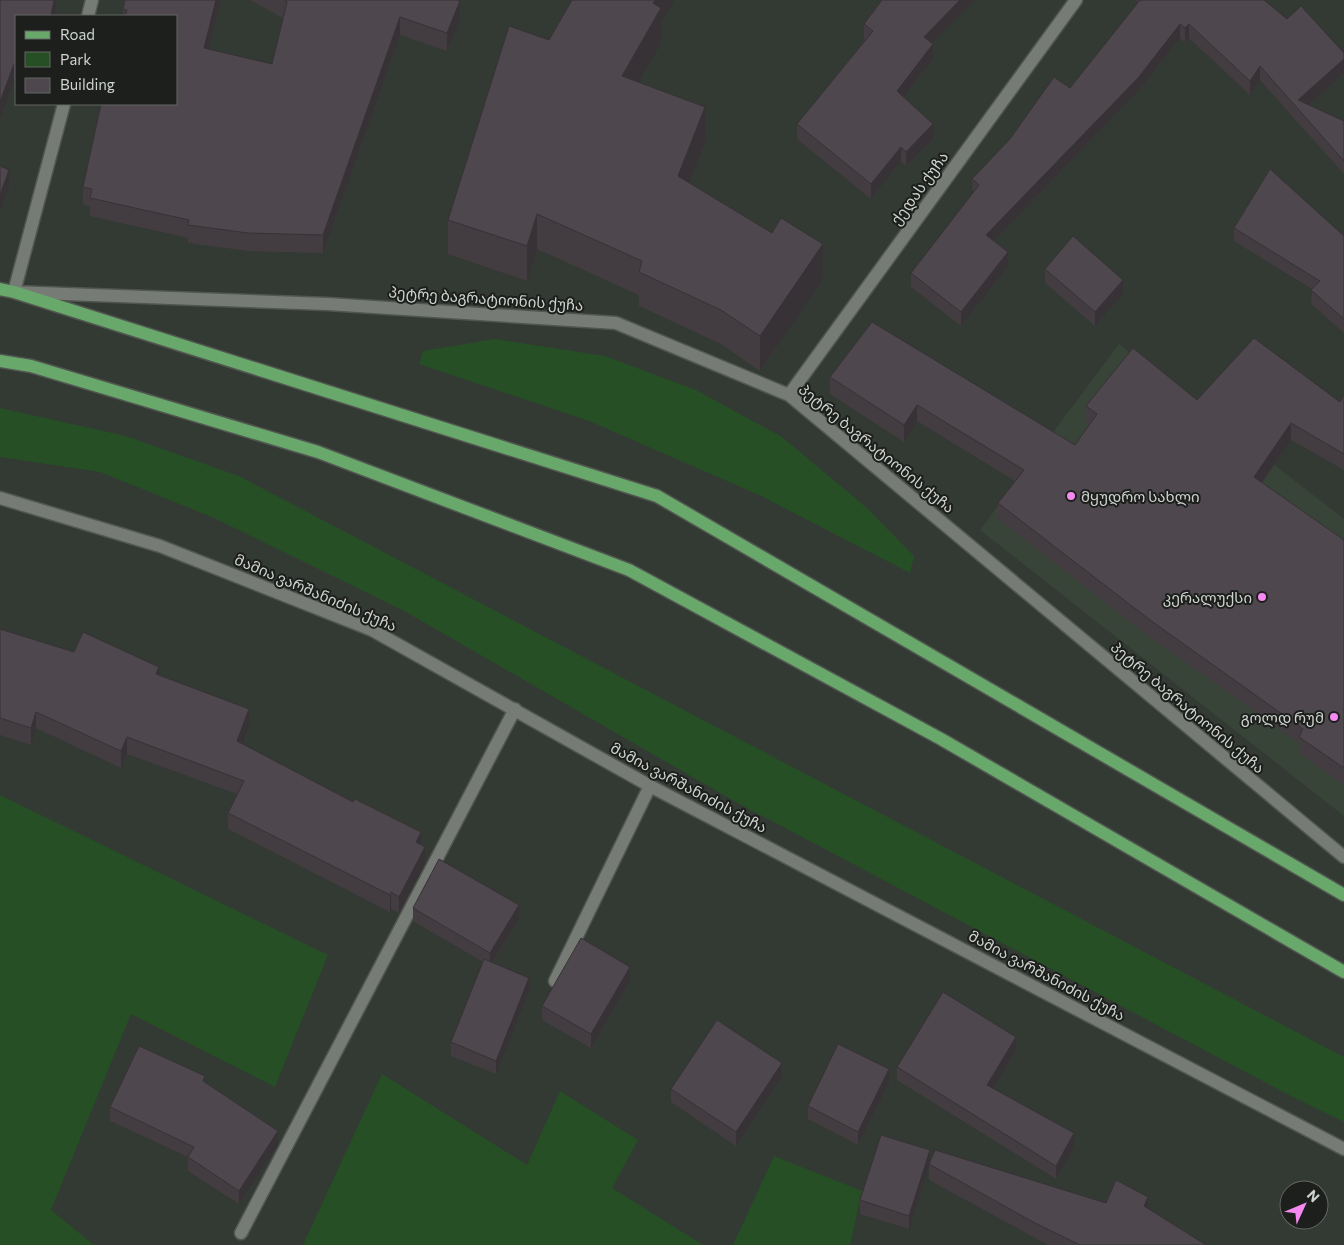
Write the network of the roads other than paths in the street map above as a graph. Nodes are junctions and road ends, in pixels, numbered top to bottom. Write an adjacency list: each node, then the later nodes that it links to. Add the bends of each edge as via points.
1 (92, 0): 3 (street)
2 (1076, 0): 8 (street, ქედას ქუჩა)
3 (88, 15)
4 (64, 105): 6 (street)
5 (0, 289): 6 (main road, პეტრე ბაგრატიონის ქუჩა)
6 (14, 292): 8 (street, პეტრე ბაგრატიონის ქუჩა, via 328,304 616,323); 13 (main road, პეტრე ბაგრატიონის ქუჩა, via 657,496)
7 (0, 361): 14 (main road, via 40,369 318,452 629,570 941,739)
8 (789, 395): 12 (street, პეტრე ბაგრატიონის ქუჩა)
9 (0, 498): 10 (street, მამია ვარშანიძის ქუჩა, via 160,546 372,630)
10 (514, 709): 11 (street, მამია ვარშანიძის ქუჩა); 17 (street)
11 (650, 786): 15 (street); 16 (street, მამია ვარშანიძის ქუჩა)
12 (1344, 858)
13 (1344, 895)
14 (1344, 972)
15 (555, 981)
16 (1344, 1149)
17 (241, 1233)

